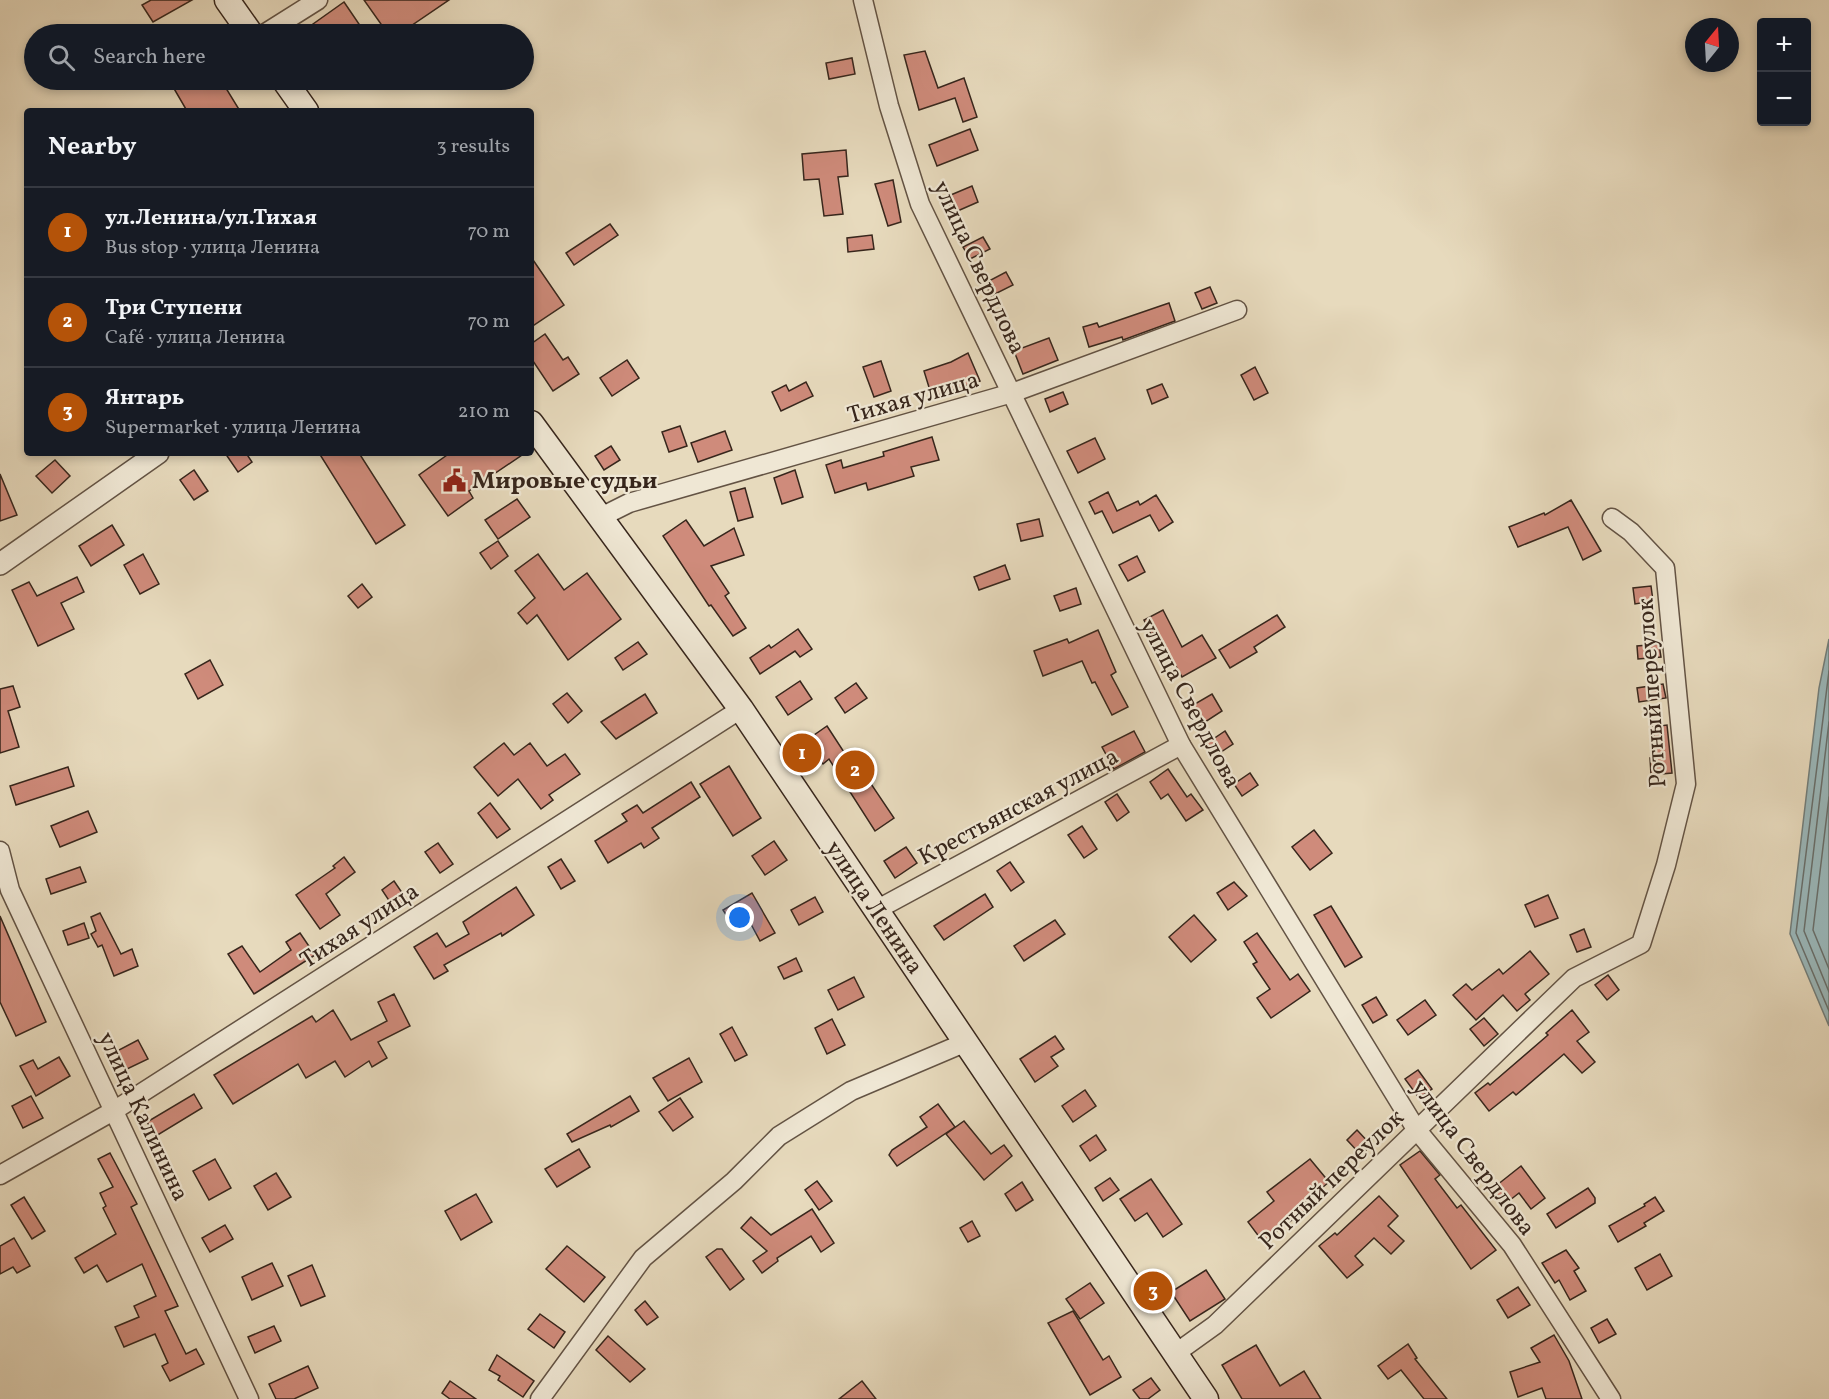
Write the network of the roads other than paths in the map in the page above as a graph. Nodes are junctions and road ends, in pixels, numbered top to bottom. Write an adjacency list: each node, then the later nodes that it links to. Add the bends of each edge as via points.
1 (227, 0): 4 (main road)
2 (318, 0): 5 (street)
3 (863, 0): 9 (street, улица Свердлова, via 889,106 920,204)
4 (244, 24)
5 (280, 24)
6 (291, 90): 7 (main road)
7 (304, 108)
8 (1237, 310): 9 (street, Тихая улица)
9 (1012, 393): 12 (street, Тихая улица, via 629,503); 16 (street, улица Свердлова)
10 (534, 427): 12 (main road, улица Ленина)
11 (154, 456): 14 (street)
12 (599, 518): 15 (main road, улица Ленина)
13 (1612, 518): 22 (street, Ротный переулок, via 1665,568 1686,784 1641,944 1574,978)
14 (0, 564)
15 (741, 709): 19 (main road, улица Ленина); 21 (street, Тихая улица)
16 (1181, 745): 19 (street, Крестьянская улица); 22 (street, улица Свердлова)
17 (0, 851): 18 (street, улица Калинина)
18 (5, 892): 21 (street, улица Калинина)
19 (878, 909): 20 (main road, улица Ленина)
20 (964, 1043): 24 (main road, улица Ленина); 26 (street, via 851,1091 779,1136 734,1181 643,1258)
21 (115, 1110): 23 (street, Тихая улица); 25 (street, улица Калинина)
22 (1416, 1129): 24 (street, Ротный переулок, via 1215,1325); 28 (street, улица Свердлова, via 1512,1245)
23 (0, 1175)
24 (1176, 1353): 27 (main road, улица Ленина)
25 (249, 1399)
26 (540, 1399)
27 (1206, 1399)
28 (1611, 1399)

